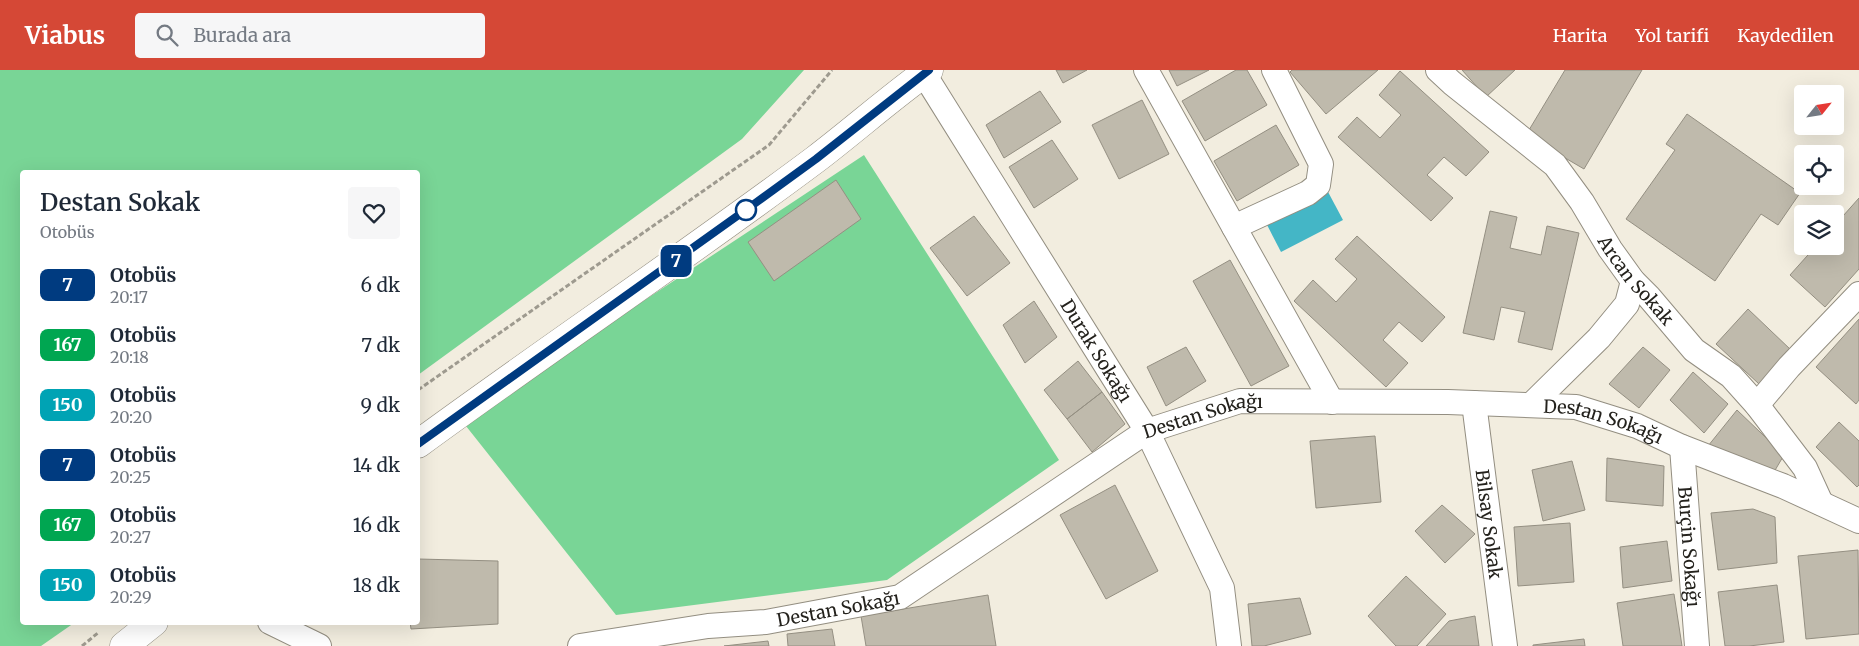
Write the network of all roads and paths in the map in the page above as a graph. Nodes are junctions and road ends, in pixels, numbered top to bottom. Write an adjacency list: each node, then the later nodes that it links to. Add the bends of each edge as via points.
1 (832, 70): 9 (path, via 769,145)
2 (1146, 70): 6 (street)
3 (1274, 70): 6 (street, via 1321,164 1318,185 1308,193)
4 (1438, 70): 7 (street, Arcan Sokak, via 1555,165)
5 (926, 72): 14 (street, Durak Sokağı); 15 (street, via 816,159)
6 (1234, 227): 10 (street)
7 (1633, 281): 12 (street, via 1627,304 1599,338); 13 (street, Arcan Sokak, via 1694,350 1731,376)
8 (1859, 294): 13 (street)
9 (420, 389)
10 (1332, 402): 11 (street, Destan Sokağı); 14 (street, Destan Sokağı, via 1240,401)
11 (1474, 403): 12 (street, Destan Sokağı); 27 (street, Bilsay Sokak)
12 (1531, 405): 16 (street, Destan Sokağı, via 1576,406 1637,426)
13 (1757, 405): 17 (street, Arcan Sokak, via 1804,468)
14 (1148, 431): 25 (street, Destan Sokağı, via 900,597 766,622 708,626); 26 (street, Durak Sokağı, via 1222,588)
15 (420, 443)
16 (1682, 447): 17 (street, Destan Sokağı); 28 (street, Burçin Sokağı)
17 (1820, 502): 18 (street, Destan Sokağı)
18 (1859, 521)
19 (150, 625): 23 (street)
20 (276, 625): 24 (street)
21 (103, 628): 22 (path)
22 (82, 646)
23 (124, 646)
24 (319, 646)
25 (580, 646)
26 (1229, 646)
27 (1504, 646)
28 (1697, 646)

